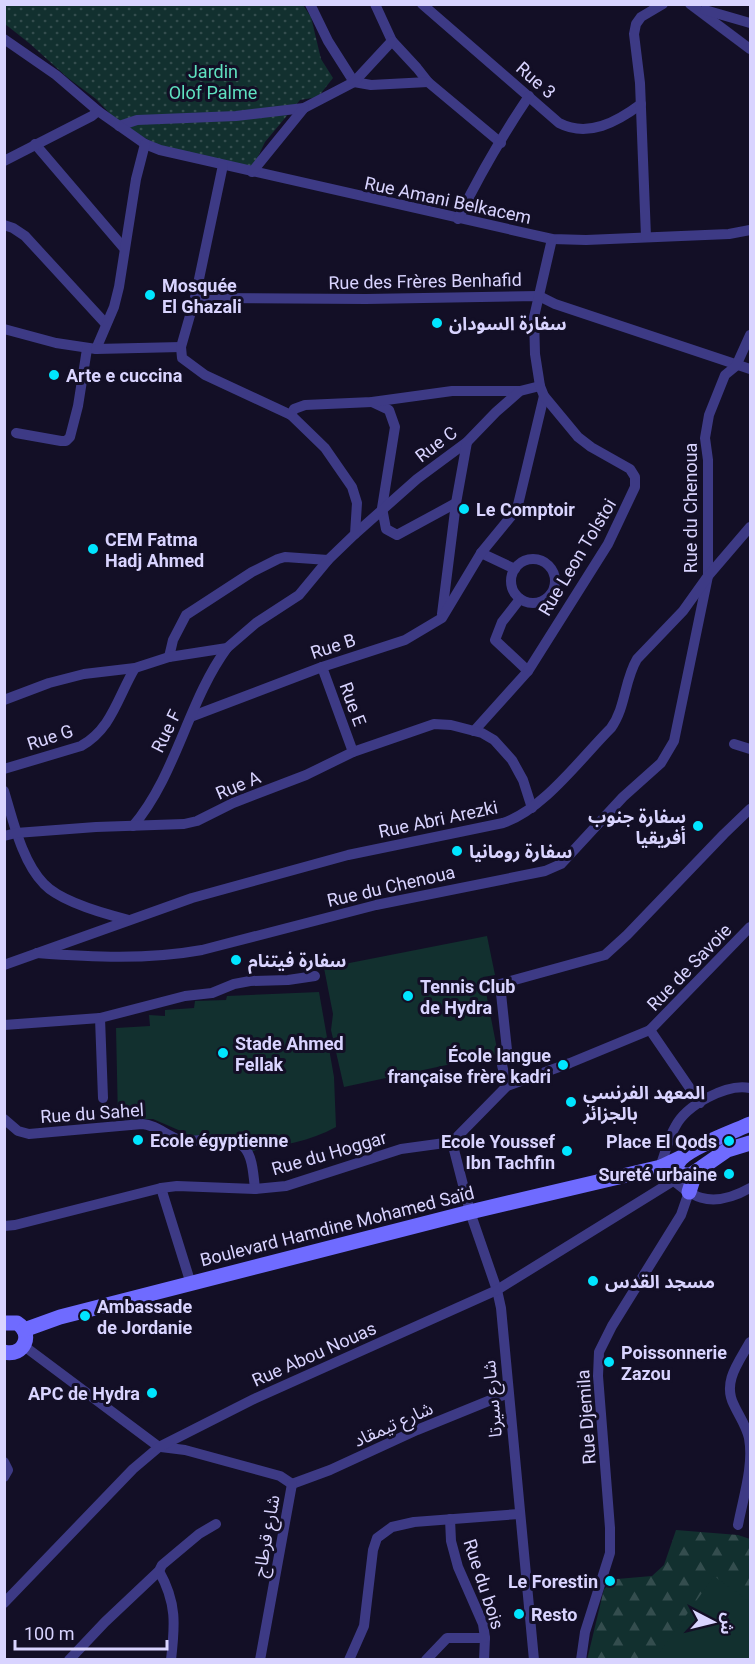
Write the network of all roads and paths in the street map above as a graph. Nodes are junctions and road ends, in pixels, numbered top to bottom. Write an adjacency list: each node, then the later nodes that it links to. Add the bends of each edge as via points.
1 (310, 4): 11 (street)
2 (375, 4): 9 (street)
3 (422, 4): 13 (street, Rue 3)
4 (663, 4): 14 (street, via 647,12 636,24)
5 (690, 4): 10 (street)
6 (699, 4): 7 (street, via 712,13)
7 (750, 23)
8 (4, 39): 16 (street, via 56,75)
9 (392, 41): 11 (street); 12 (street)
10 (750, 49)
11 (354, 82): 12 (street); 15 (street)
12 (428, 82): 18 (street)
13 (529, 96): 14 (street, Rue 3, via 559,123 577,130 621,119); 18 (street)
14 (641, 104): 27 (street)
15 (304, 108): 17 (street, via 236,116 137,120); 23 (street)
16 (98, 111): 17 (street, Rue Amani Belkacem); 19 (street)
17 (119, 126): 20 (street, Rue Amani Belkacem)
18 (501, 143): 24 (street)
19 (35, 144): 21 (street); 29 (street)
20 (145, 144): 22 (street, Rue Amani Belkacem); 29 (street)
21 (4, 160)
22 (223, 165): 23 (street, Rue Amani Belkacem); 31 (street)
23 (252, 172): 24 (street, Rue Amani Belkacem)
24 (458, 219): 28 (street, Rue Amani Belkacem)
25 (4, 225): 32 (street, via 26,236)
26 (750, 230): 27 (street, Rue Amani Belkacem)
27 (646, 237): 28 (street, Rue Amani Belkacem)
28 (552, 239): 30 (street)
29 (123, 247): 32 (street, via 114,307)
30 (539, 296): 31 (street, Rue des Frères Benhafid); 37 (street, Rue des Frères Benhafid); 40 (street, via 534,317)
31 (195, 298): 35 (street)
32 (106, 324): 36 (street)
33 (4, 329): 36 (street)
34 (750, 335): 37 (street, Rue du Chenoua)
35 (180, 347): 36 (street); 42 (street, via 182,358 198,370)
36 (91, 349): 43 (street, via 70,437 61,441)
37 (736, 366): 38 (street, Rue des Frères Benhafid); 53 (street, Rue du Chenoua, via 725,375 709,415 705,438)
38 (750, 369)
39 (520, 391): 40 (street, Rue C); 41 (street, via 452,391); 44 (street, Rue C)
40 (542, 391): 49 (street, Rue B, via 518,509); 56 (street, Rue Leon Tolstoi, via 578,437 630,469 635,477 635,487 621,520)
41 (372, 402): 42 (street, via 305,405 294,409); 46 (street, via 389,410 395,427)
42 (291, 415): 48 (street, via 325,448 352,488 357,504)
43 (16, 433)
44 (467, 442): 45 (street); 46 (street, Rue C)
45 (456, 503): 46 (street, via 397,534 386,530); 52 (street)
46 (382, 508): 48 (street, Rue C)
47 (750, 527): 53 (street, Rue Abri Arezki)
48 (355, 534): 50 (street, Rue C)
49 (481, 553): 51 (street); 54 (street, Rue B)
50 (328, 560): 59 (street, Rue F, via 299,595); 60 (street, via 285,557 252,572 186,615 172,640)
51 (515, 568): 55 (street, via 526,560 541,560 552,570); 57 (street, via 511,581)
52 (446, 571): 54 (street, via 452,578); 58 (street)
53 (708, 576): 72 (street, Rue Abri Arezki, via 683,611 637,659 619,717 611,728); 79 (street, Rue du Chenoua, via 674,741 661,763 622,797 561,864 546,871 386,903 173,956)
54 (465, 582): 58 (street, Rue B)
55 (554, 590): 56 (street); 57 (street, via 542,601)
56 (573, 598): 63 (street, Rue Leon Tolstoi)
57 (520, 599): 63 (street, via 506,615 495,640)
58 (441, 618): 61 (street, Rue B, via 405,640)
59 (227, 648): 60 (street); 65 (street, Rue F, via 212,669)
60 (169, 657): 62 (street)
61 (322, 667): 65 (street, Rue B); 69 (street, Rue E)
62 (135, 668): 64 (street, via 84,674); 70 (street, Rue G, via 111,716 92,740)
63 (528, 671): 66 (street, Rue Leon Tolstoi)
64 (4, 700)
65 (193, 716): 74 (street, Rue F, via 146,811)
66 (474, 731): 69 (street, Rue A, via 434,724); 72 (street, Rue A, via 494,740 512,760)
67 (734, 744): 68 (street)
68 (750, 749)
69 (352, 752): 74 (street, Rue A, via 197,821)
70 (4, 769)
71 (4, 791): 75 (street)
72 (532, 808): 77 (street, Rue Abri Arezki, via 503,823 348,855 192,898)
73 (750, 809): 85 (street, via 605,955 500,984 507,1050 502,1065)
74 (133, 826): 75 (street, Rue A)
75 (16, 833): 76 (street, Rue A); 77 (street, via 34,871 51,891 93,910)
76 (4, 836)
77 (129, 920): 79 (street, Rue Abri Arezki)
78 (750, 927): 84 (street, Rue de Savoie)
79 (37, 953): 80 (street, Rue Abri Arezki)
80 (4, 965)
81 (315, 976): 82 (street, via 242,982 212,993)
82 (100, 1018): 83 (street); 87 (street)
83 (4, 1025)
84 (650, 1030): 85 (street); 88 (street)
85 (507, 1086): 91 (street)
86 (750, 1088): 88 (street, via 729,1088)
87 (103, 1098)
88 (700, 1103): 94 (street, via 675,1126)
89 (4, 1119): 98 (street, Rue du Sahel, via 18,1131 29,1134 142,1124 153,1125 180,1140 232,1140 243,1145 250,1156)
90 (750, 1124): 93 (street, Boulevard Hamdine Mohamed Saïd)
91 (452, 1142): 98 (street, Rue du Hoggar, via 400,1149 286,1186); 100 (street, شارع سيرتا)
92 (750, 1143): 95 (street, via 727,1150)
93 (683, 1156): 94 (street, Boulevard Hamdine Mohamed Saïd); 95 (street, via 696,1157 699,1164)
94 (661, 1167): 95 (street); 100 (street, Boulevard Hamdine Mohamed Saïd)
95 (687, 1175): 99 (street); 103 (street, Rue Abou Nouas)
96 (161, 1188): 98 (street, Rue du Hoggar); 101 (street, Rue du Hoggar); 102 (street)
97 (750, 1188): 99 (street, via 733,1197 710,1200)
98 (255, 1189)
99 (689, 1192): 127 (street, Rue Djemila, via 681,1215 599,1352 610,1553 585,1632)
100 (470, 1212): 102 (street, Boulevard Hamdine Mohamed Saïd); 103 (street, شارع سيرتا)
101 (4, 1226)
102 (191, 1284): 105 (street, Boulevard Hamdine Mohamed Saïd, via 60,1317)
103 (497, 1290): 108 (street, شارع سيرتا); 109 (street, Rue Abou Nouas, via 254,1399)
104 (4, 1323): 105 (street, via 17,1323)
105 (24, 1338): 107 (street, Boulevard Hamdine Mohamed Saïd, via 16,1352); 109 (street)
106 (750, 1342): 116 (street, via 732,1373 728,1389 749,1439 750,1460)
107 (4, 1352)
108 (508, 1394): 112 (street, شارع تيمقاد); 113 (street, شارع سيرتا)
109 (159, 1447): 112 (street, شارع قرطاج, via 185,1450 280,1476); 118 (street, Rue Abou Nouas)
110 (4, 1461): 111 (street, via 8,1470)
111 (4, 1477)
112 (292, 1484): 122 (street, شارع قرطاج)
113 (519, 1514): 114 (street); 126 (street, شارع سيرتا)
114 (450, 1519): 119 (street, Rue du bois, via 451,1541); 123 (street, via 392,1527 377,1538 372,1550 364,1626)
115 (216, 1524): 117 (street, via 199,1534)
116 (738, 1525)
117 (159, 1571): 120 (street); 121 (street, via 174,1608)
118 (4, 1603)
119 (485, 1638): 124 (street, via 447,1638); 125 (street, Rue du bois)
120 (69, 1659)
121 (171, 1659)
122 (260, 1659)
123 (349, 1659)
124 (426, 1659)
125 (484, 1659)
126 (534, 1659)
127 (581, 1659)

